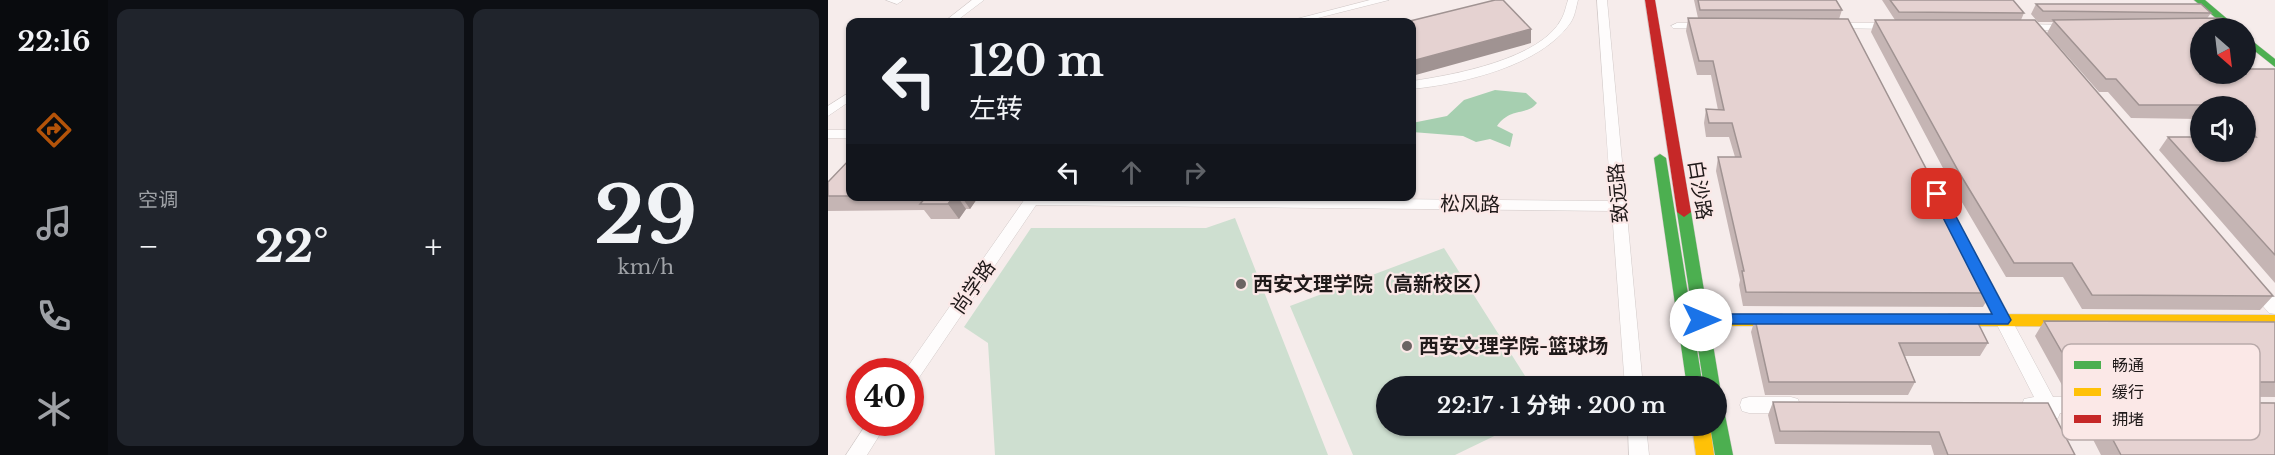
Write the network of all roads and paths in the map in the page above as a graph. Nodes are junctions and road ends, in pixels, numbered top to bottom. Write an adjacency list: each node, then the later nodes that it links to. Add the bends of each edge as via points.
1 (891, 0): 10 (street)
2 (979, 0): 14 (street)
3 (1384, 0): 15 (street)
4 (1573, 0): 28 (street, via 1570,17 1551,37 1528,52 1482,71)
5 (1602, 0): 35 (street, 致远路)
6 (1637, 0): 39 (street, 白沙路)
7 (1650, 0): 13 (street, 白沙路)
8 (1660, 0): 13 (street)
9 (2199, 0): 16 (street)
10 (897, 1)
11 (1840, 9): 24 (street)
12 (2022, 14): 22 (street)
13 (1652, 15): 40 (street, 白沙路)
14 (954, 18)
15 (1307, 18)
16 (2221, 18)
17 (1677, 26): 18 (street)
18 (1723, 26)
19 (1826, 26): 24 (street)
20 (1907, 27): 24 (street)
21 (2010, 27): 22 (street)
22 (2033, 28): 23 (street); 25 (street)
23 (2080, 28)
24 (1852, 31)
25 (2049, 46)
26 (2256, 48): 27 (street)
27 (2275, 64)
28 (1416, 84)
29 (846, 99): 30 (street)
30 (828, 112)
31 (828, 134): 32 (street)
32 (846, 134)
33 (1032, 201): 45 (street, 尚学路)
34 (1253, 201): 35 (street, 松风路)
35 (1619, 206): 46 (street, 致远路)
36 (1976, 267): 43 (street)
37 (2244, 272): 38 (street)
38 (2275, 308)
39 (1685, 320): 40 (street); 47 (street, 白沙路)
40 (1701, 320): 41 (street); 48 (street, 白沙路)
41 (1794, 320)
42 (1933, 320): 43 (street)
43 (2003, 320): 44 (street); 52 (street)
44 (2275, 321)
45 (923, 358)
46 (1633, 376)
47 (1693, 376)
48 (1710, 376)
49 (1749, 405): 50 (street)
50 (1809, 405)
51 (2012, 405): 52 (street)
52 (2048, 405): 53 (street); 54 (street)
53 (2062, 405)
54 (2058, 425)
55 (870, 436): 59 (street)
56 (1638, 436): 60 (street)
57 (1702, 436): 61 (street)
58 (1721, 436): 62 (street)
59 (856, 455)
60 (1639, 455)
61 (1705, 455)
62 (1724, 455)

